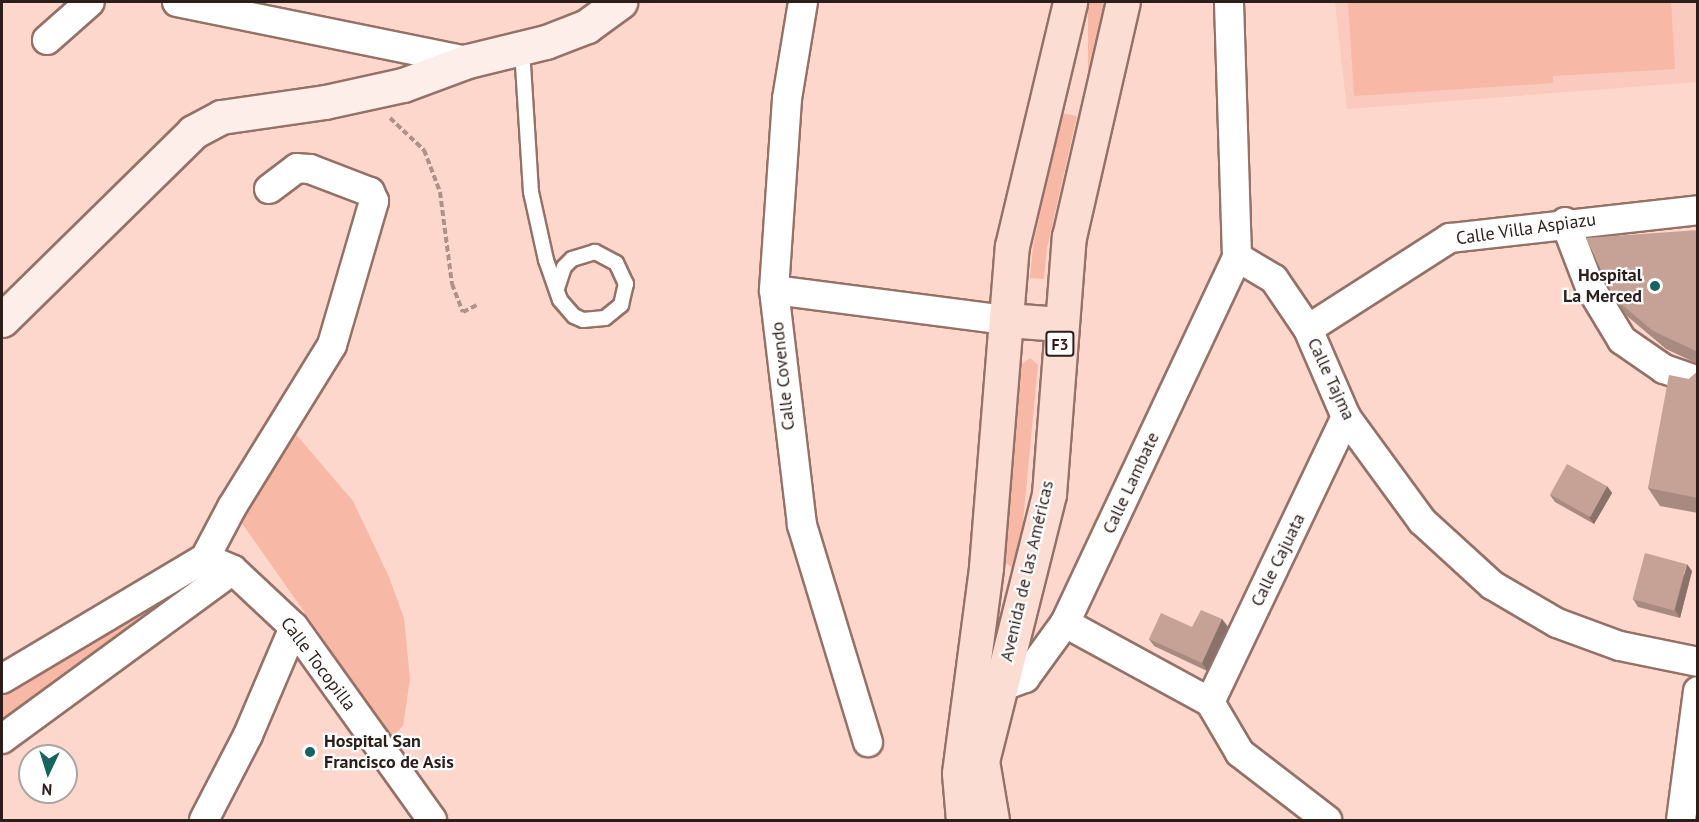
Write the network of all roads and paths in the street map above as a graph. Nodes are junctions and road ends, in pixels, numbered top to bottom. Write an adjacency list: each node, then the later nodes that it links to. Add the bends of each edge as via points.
1 (90, 2): 8 (street)
2 (620, 2): 9 (main road, via 587,26)
3 (802, 2): 17 (street, Calle Covendo, via 787,99)
4 (1070, 2): 20 (main road, Avenida de las Américas / F3, via 1012,246)
5 (1123, 2): 21 (main road, Avenida de las Américas / F3, via 1069,237)
6 (1229, 2): 15 (street)
7 (190, 3): 10 (street)
8 (47, 40)
9 (522, 49): 10 (main road); 16 (lane, via 531,192)
10 (468, 61): 19 (main road, via 403,85 325,102 221,117 193,132)
11 (380, 116): 18 (path, via 390,118 424,150 440,192 452,284 462,312)
12 (269, 189): 25 (street, via 297,168 310,169 370,192 374,201 332,345 231,507)
13 (1698, 210): 14 (street, Calle Villa Aspiazu)
14 (1565, 222): 22 (street, Calle Villa Aspiazu, via 1450,238); 23 (street, via 1590,287 1622,339 1664,369)
15 (1237, 257): 22 (street, Calle Tajma, via 1274,279); 27 (street, Calle Lambate)
16 (557, 290): 16 (lane, via 574,316 594,321 614,313 621,305 626,284 616,263 595,252 572,259 564,267)
17 (774, 290): 20 (street); 35 (street, Calle Covendo, via 802,525)
18 (477, 305)
19 (2, 320)
20 (1006, 320): 21 (main road); 31 (main road, Avenida de las Américas / F3, via 986,567)
21 (1061, 324): 31 (main road, Avenida de las Américas / F3, via 1049,494)
22 (1308, 329): 24 (street, Calle Tajma)
23 (1698, 381)
24 (1346, 417): 29 (street, Calle Tajma, via 1422,521 1492,585 1557,623 1620,646); 33 (street, Calle Cajuata)
25 (205, 558): 26 (street, Calle Tocopilla); 30 (street)
26 (233, 570): 28 (street, Calle Tocopilla); 34 (street)
27 (1065, 623): 31 (street, Calle Lambate, via 1024,678); 33 (street)
28 (294, 627): 36 (street, via 248,735); 37 (street, Calle Tocopilla)
29 (1698, 662)
30 (2, 679)
31 (985, 684): 38 (main road, Avenida de las Américas / F3, via 959,773); 39 (main road, Avenida de las Américas / F3, via 982,761)
32 (1698, 691): 41 (street)
33 (1209, 702): 40 (street, via 1240,753)
34 (2, 739)
35 (868, 742)
36 (204, 820)
37 (432, 820)
38 (963, 820)
39 (992, 820)
40 (1327, 820)
41 (1681, 820)

